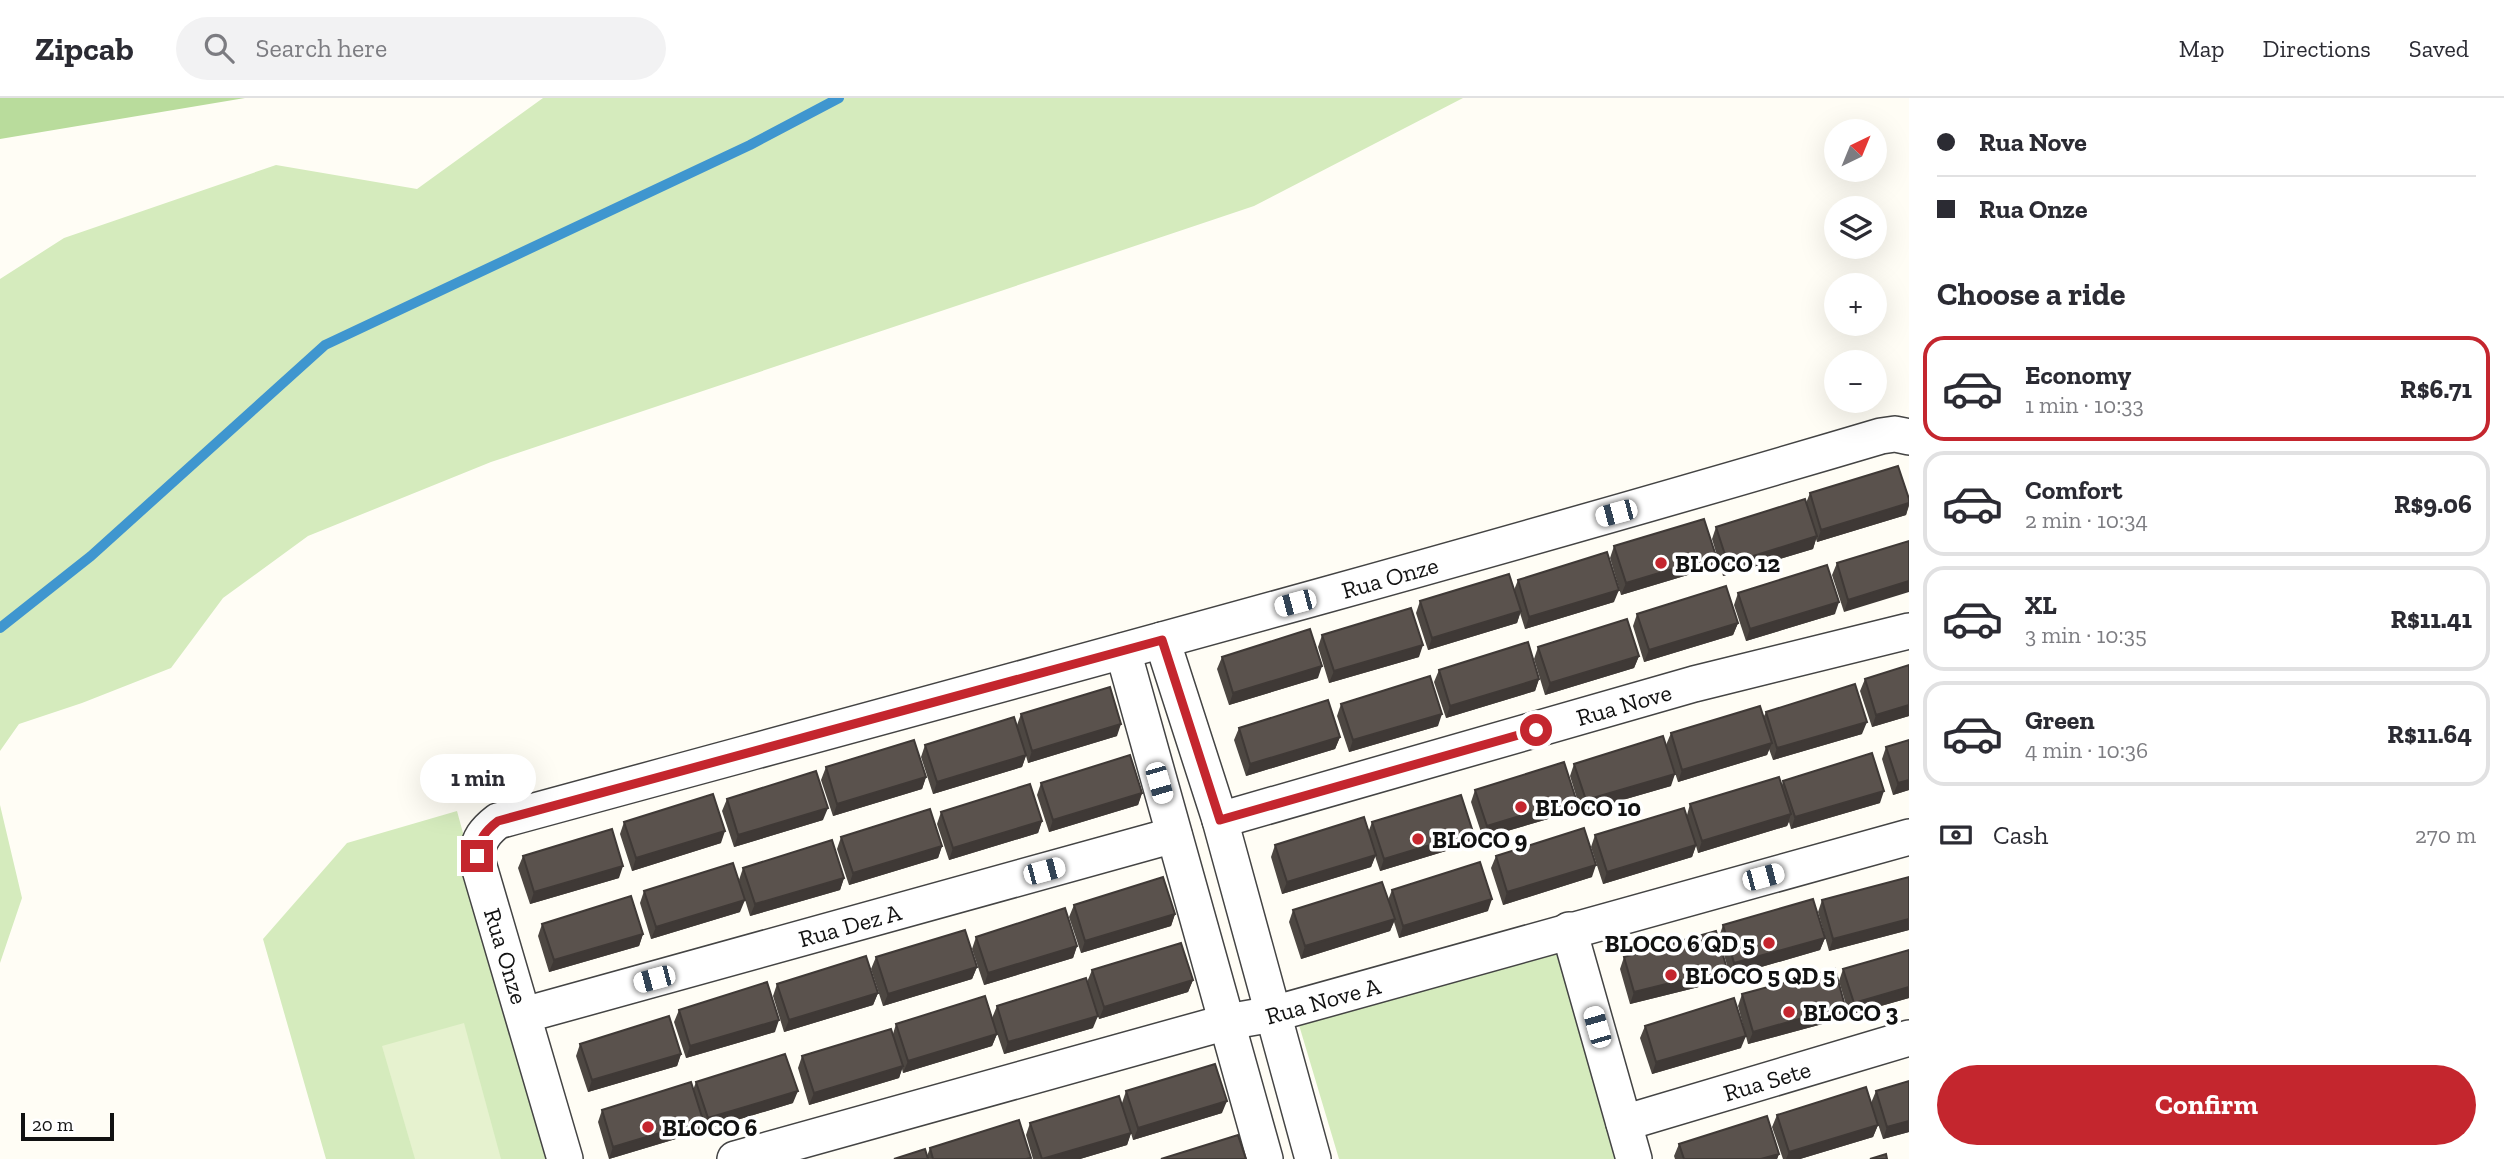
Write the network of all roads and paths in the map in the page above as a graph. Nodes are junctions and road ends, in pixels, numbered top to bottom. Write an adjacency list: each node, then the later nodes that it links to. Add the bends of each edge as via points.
1 (1902, 435): 3 (street, Rua Onze)
2 (1909, 631): 5 (street, Rua Nove, via 1694,684)
3 (1162, 640): 4 (street, Rua Onze); 5 (street)
4 (1122, 651): 6 (street); 10 (street, Rua Onze, via 498,821 478,843 477,856)
5 (1220, 820): 9 (street)
6 (1174, 835): 10 (street, Rua Dez A); 11 (street)
7 (1909, 837): 8 (street, Rua Nove A)
8 (1569, 930): 9 (street, Rua Nove A); 13 (street)
9 (1273, 1014): 11 (street, Rua Nove A); 17 (street)
10 (524, 1015): 14 (street, Rua Onze)
11 (1227, 1023): 15 (street, Rua Nove A); 16 (street)
12 (1909, 1038): 13 (street, Rua Sete)
13 (1624, 1124): 18 (street)
14 (565, 1159)
15 (735, 1159)
16 (1265, 1159)
17 (1314, 1159)
18 (1634, 1159)

